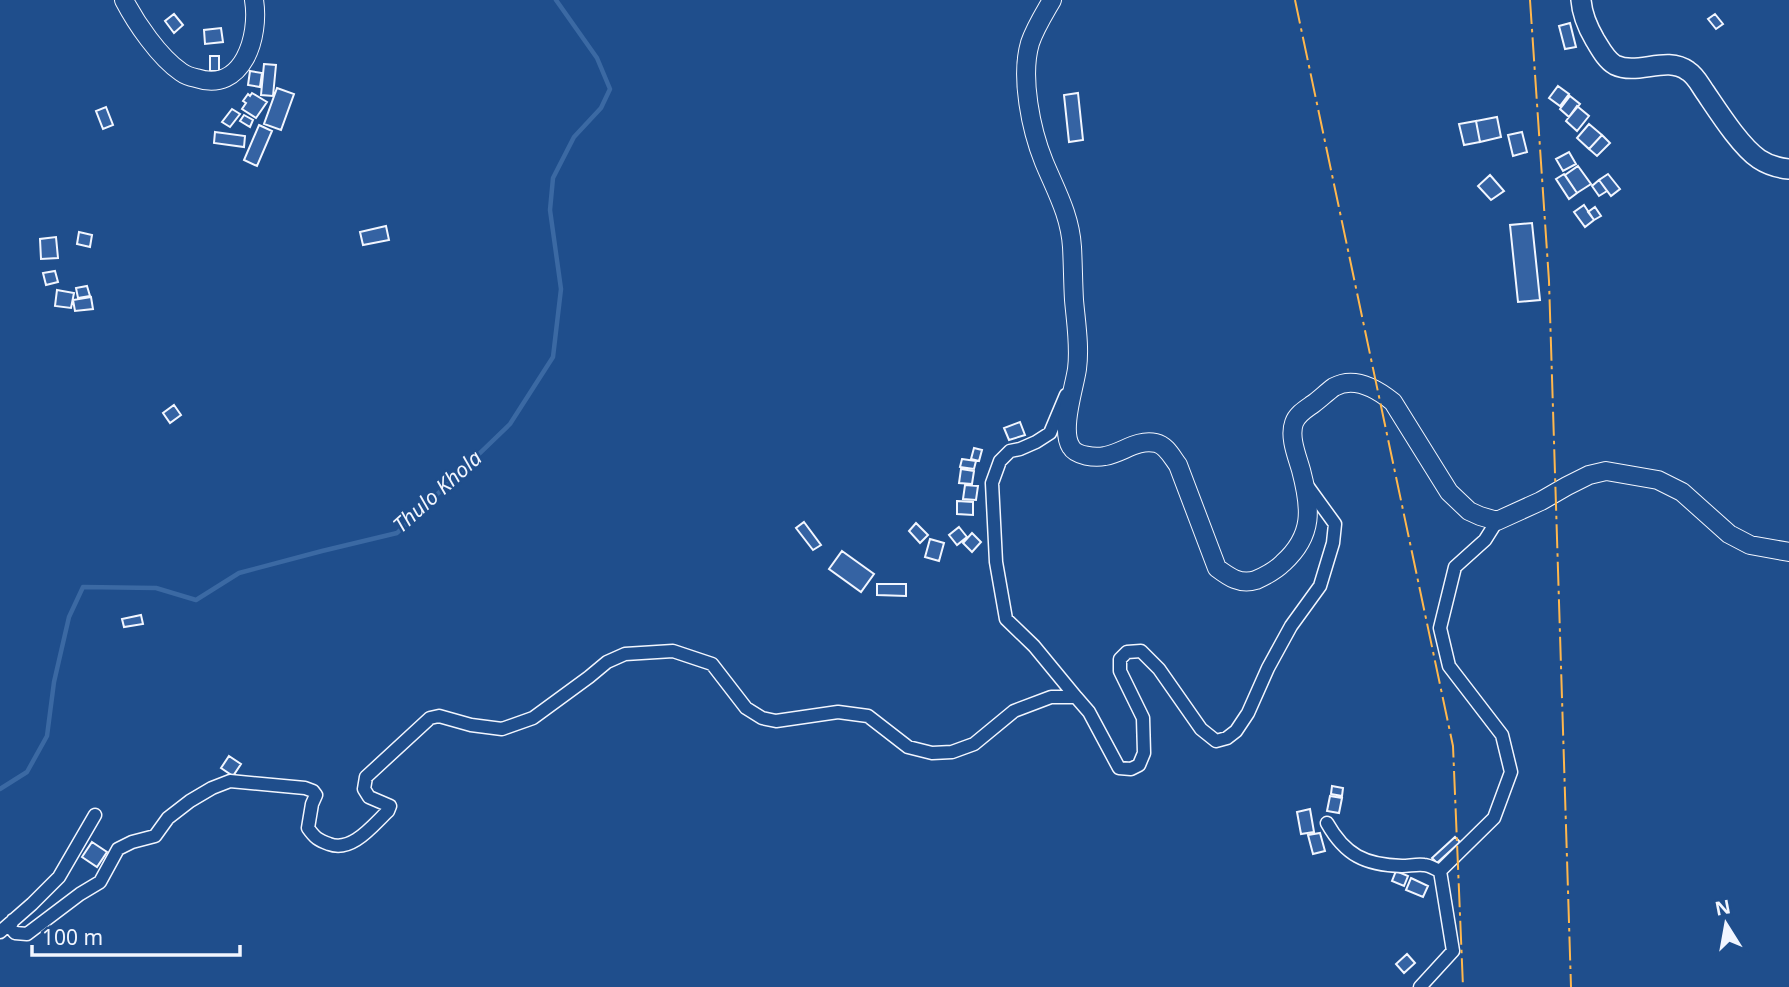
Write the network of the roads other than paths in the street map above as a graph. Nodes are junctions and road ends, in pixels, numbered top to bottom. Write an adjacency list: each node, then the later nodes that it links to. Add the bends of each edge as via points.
1 (124, 0): 2 (street, via 170,63 183,74 206,82 225,79 250,50)
2 (254, 0)
3 (1052, 0): 6 (street, via 1030,44 1027,82 1035,136 1069,223)
4 (1581, 0): 5 (main road, via 1586,22 1614,65 1670,65 1687,70 1752,154)
5 (1789, 169)
6 (1077, 366): 7 (street, via 1067,422 1074,451 1104,456 1136,443 1157,443 1167,450 1178,465 1217,568 1229,576 1241,582 1255,580 1294,553 1306,534 1308,520); 10 (street, via 1049,433 1010,451 1000,461 992,483 996,562 1006,619)
7 (1304, 480): 8 (street, via 1293,439 1294,423 1335,386 1351,383 1379,391 1393,402 1448,492 1469,511); 10 (street, via 1335,524 1334,543 1320,586 1291,626 1236,731 1216,741 1201,729 1159,669 1141,652 1126,652 1120,670 1143,718 1144,753 1139,765 1119,768)
8 (1497, 520): 9 (street, via 1606,471 1658,480 1682,492 1728,534 1750,545); 13 (street, via 1485,540 1455,567 1440,628 1449,666 1502,735 1511,772 1494,818)
9 (1789, 552)
10 (1076, 697): 14 (street, via 1051,697 1014,711 974,744 932,753 908,747 868,716 838,712 776,721 762,718 746,708 712,664 673,651 625,654 607,662 533,718 502,729 430,718 366,777 364,789 369,797 390,806 352,843 335,847 315,839 308,828 316,795 313,791 230,781 190,801 168,818 155,836 118,849 100,882 27,934 15,933 10,927)
11 (95, 815): 14 (street, via 59,877)
12 (1327, 822): 13 (street, via 1356,857 1381,865 1424,864)
13 (1440, 871): 16 (street, via 1453,951)
14 (13, 920): 15 (street)
15 (0, 932)
16 (1420, 987)

